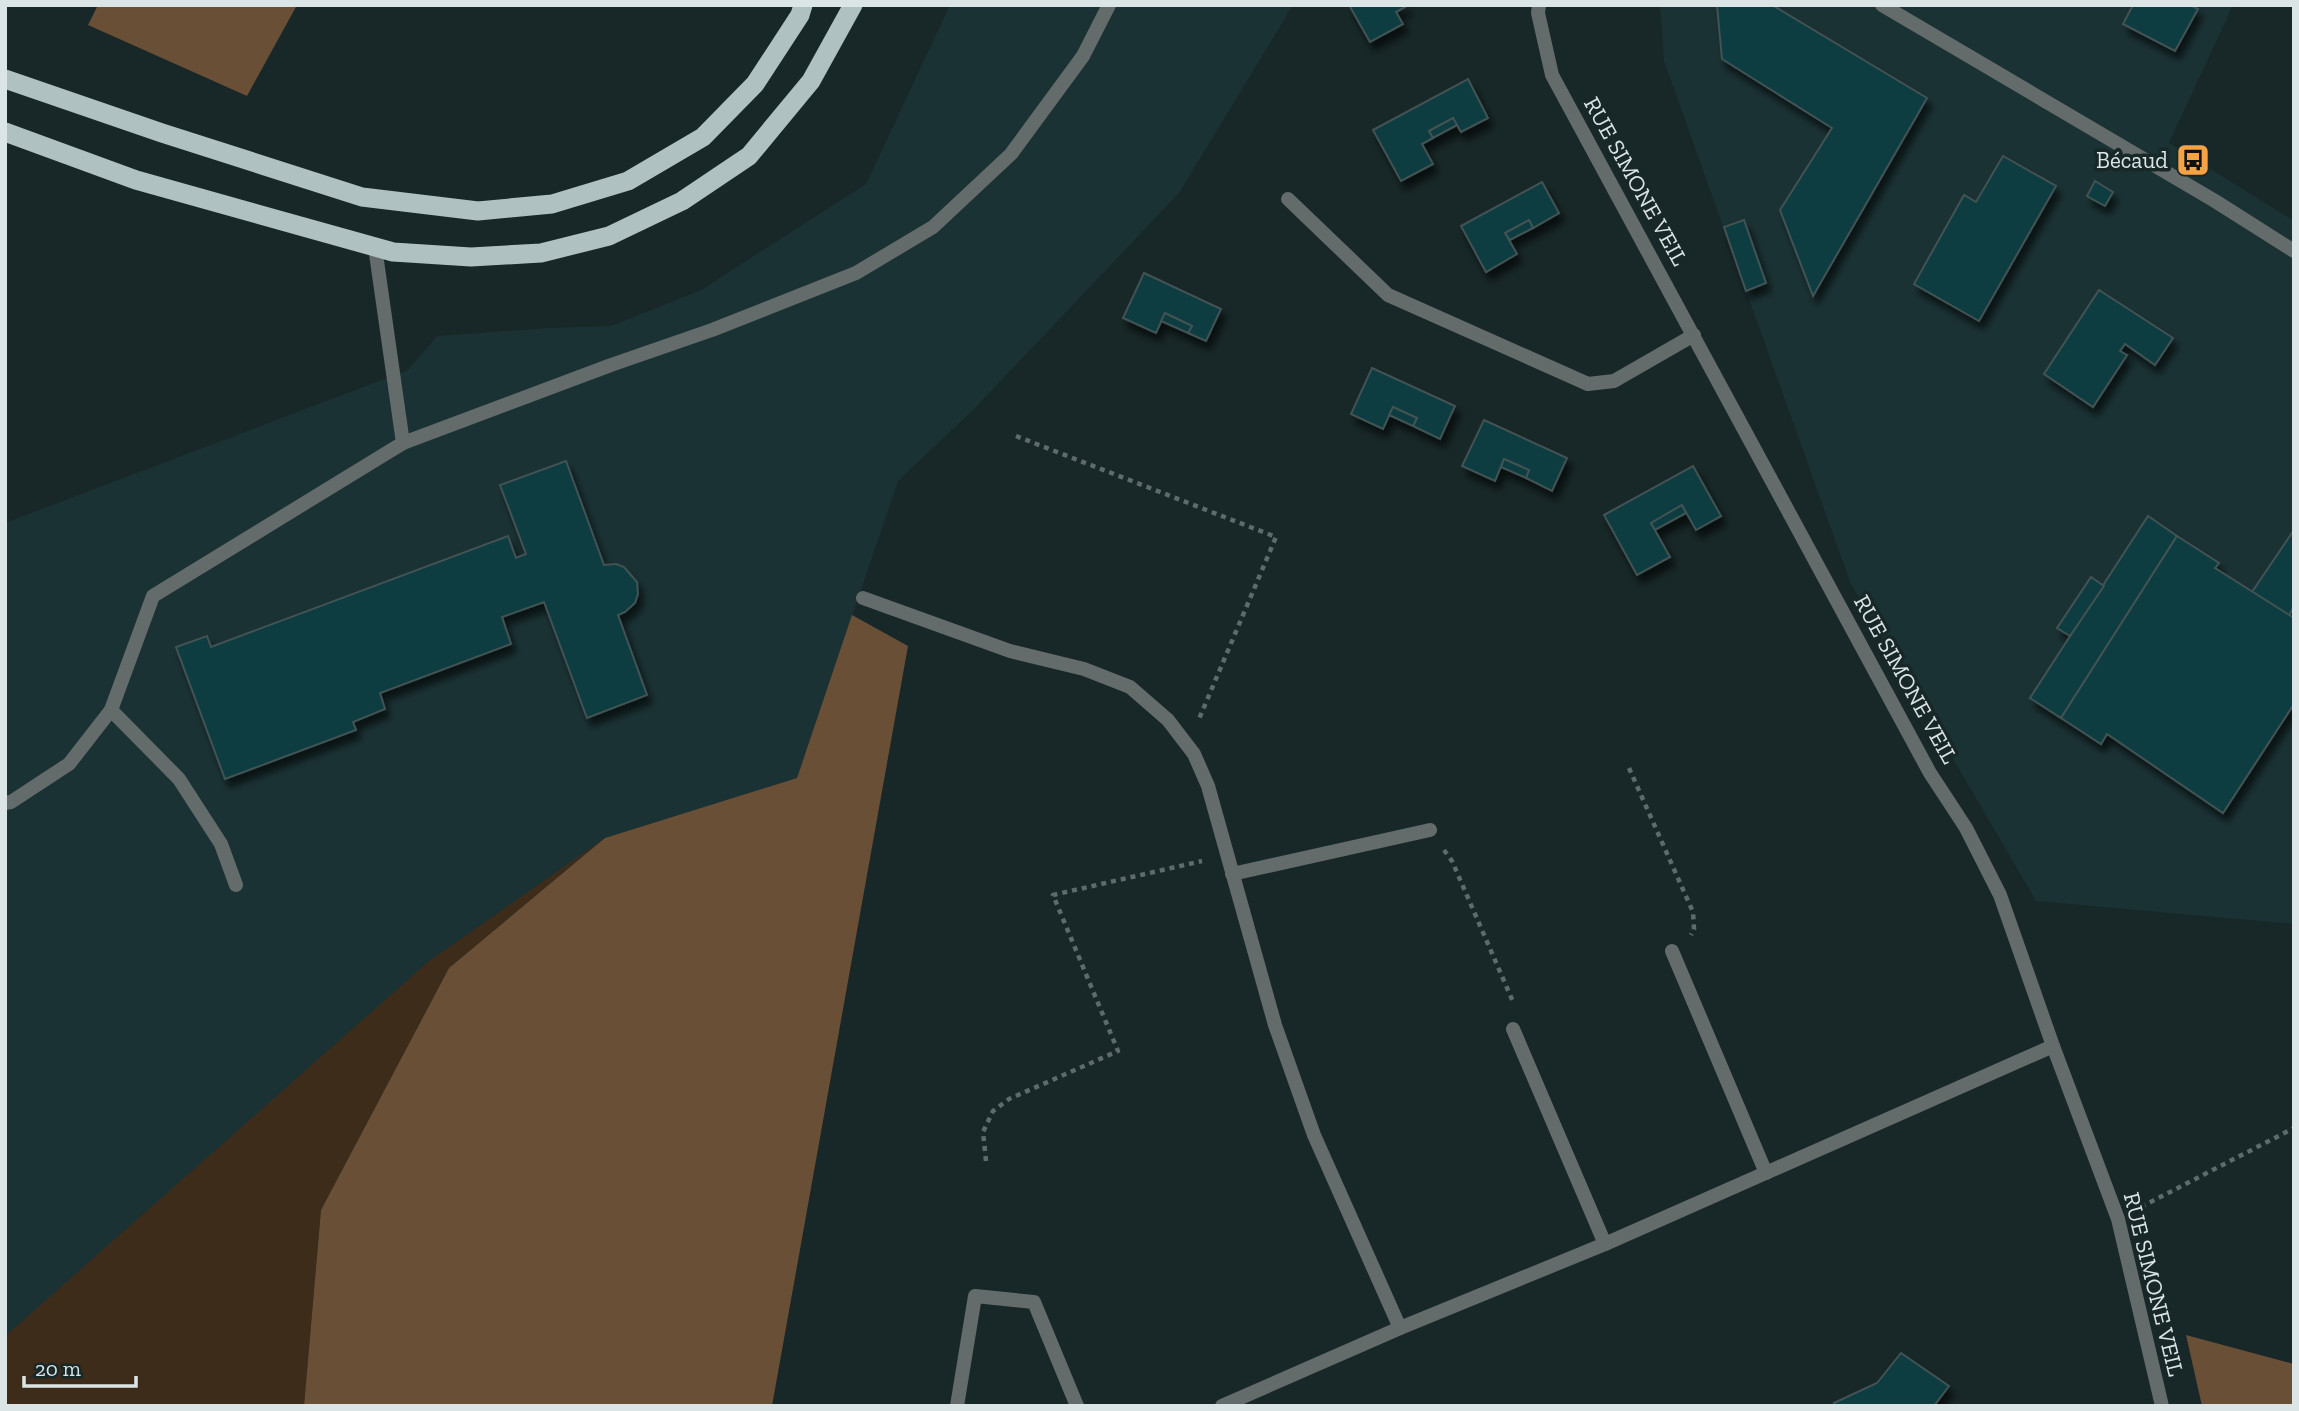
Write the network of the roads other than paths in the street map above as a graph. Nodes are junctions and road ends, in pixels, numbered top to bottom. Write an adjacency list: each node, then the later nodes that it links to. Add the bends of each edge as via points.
1 (803, 5): 6 (highway, via 755,84 702,137 628,181 552,204 478,211 362,197)
2 (853, 5): 9 (highway, via 811,81 748,156 682,201 609,236 541,253 471,257)
3 (1109, 5): 12 (street, via 1083,56 1011,155 933,227 856,273)
4 (1539, 5): 11 (street, RUE SIMONE VEIL, via 1552,75)
5 (1882, 5): 10 (street)
6 (10, 81)
7 (5, 132): 9 (highway, via 136,180)
8 (1288, 199): 11 (street, via 1388,295 1588,384 1615,382)
9 (375, 247): 12 (street)
10 (2294, 251)
11 (1694, 335): 21 (street, RUE SIMONE VEIL, via 1930,773 1989,873)
12 (403, 443): 14 (street, via 153,596)
13 (863, 598): 17 (street, via 1010,651 1084,669 1130,687 1168,720 1194,754 1208,786)
14 (111, 710): 15 (street, via 69,764); 18 (street, via 179,779 221,844)
15 (5, 803)
16 (1430, 830): 17 (street)
17 (1232, 874): 24 (street, via 1275,1025 1314,1135)
18 (236, 885)
19 (1672, 951): 22 (street)
20 (1513, 1029): 23 (street)
21 (2053, 1046): 22 (street); 28 (street, RUE SIMONE VEIL, via 2119,1219)
22 (1766, 1173): 23 (street)
23 (1605, 1244): 24 (street)
24 (1400, 1328): 27 (street)
25 (957, 1406): 26 (street, via 975,1296 1034,1302)
26 (1077, 1406)
27 (1222, 1406)
28 (2162, 1406)

